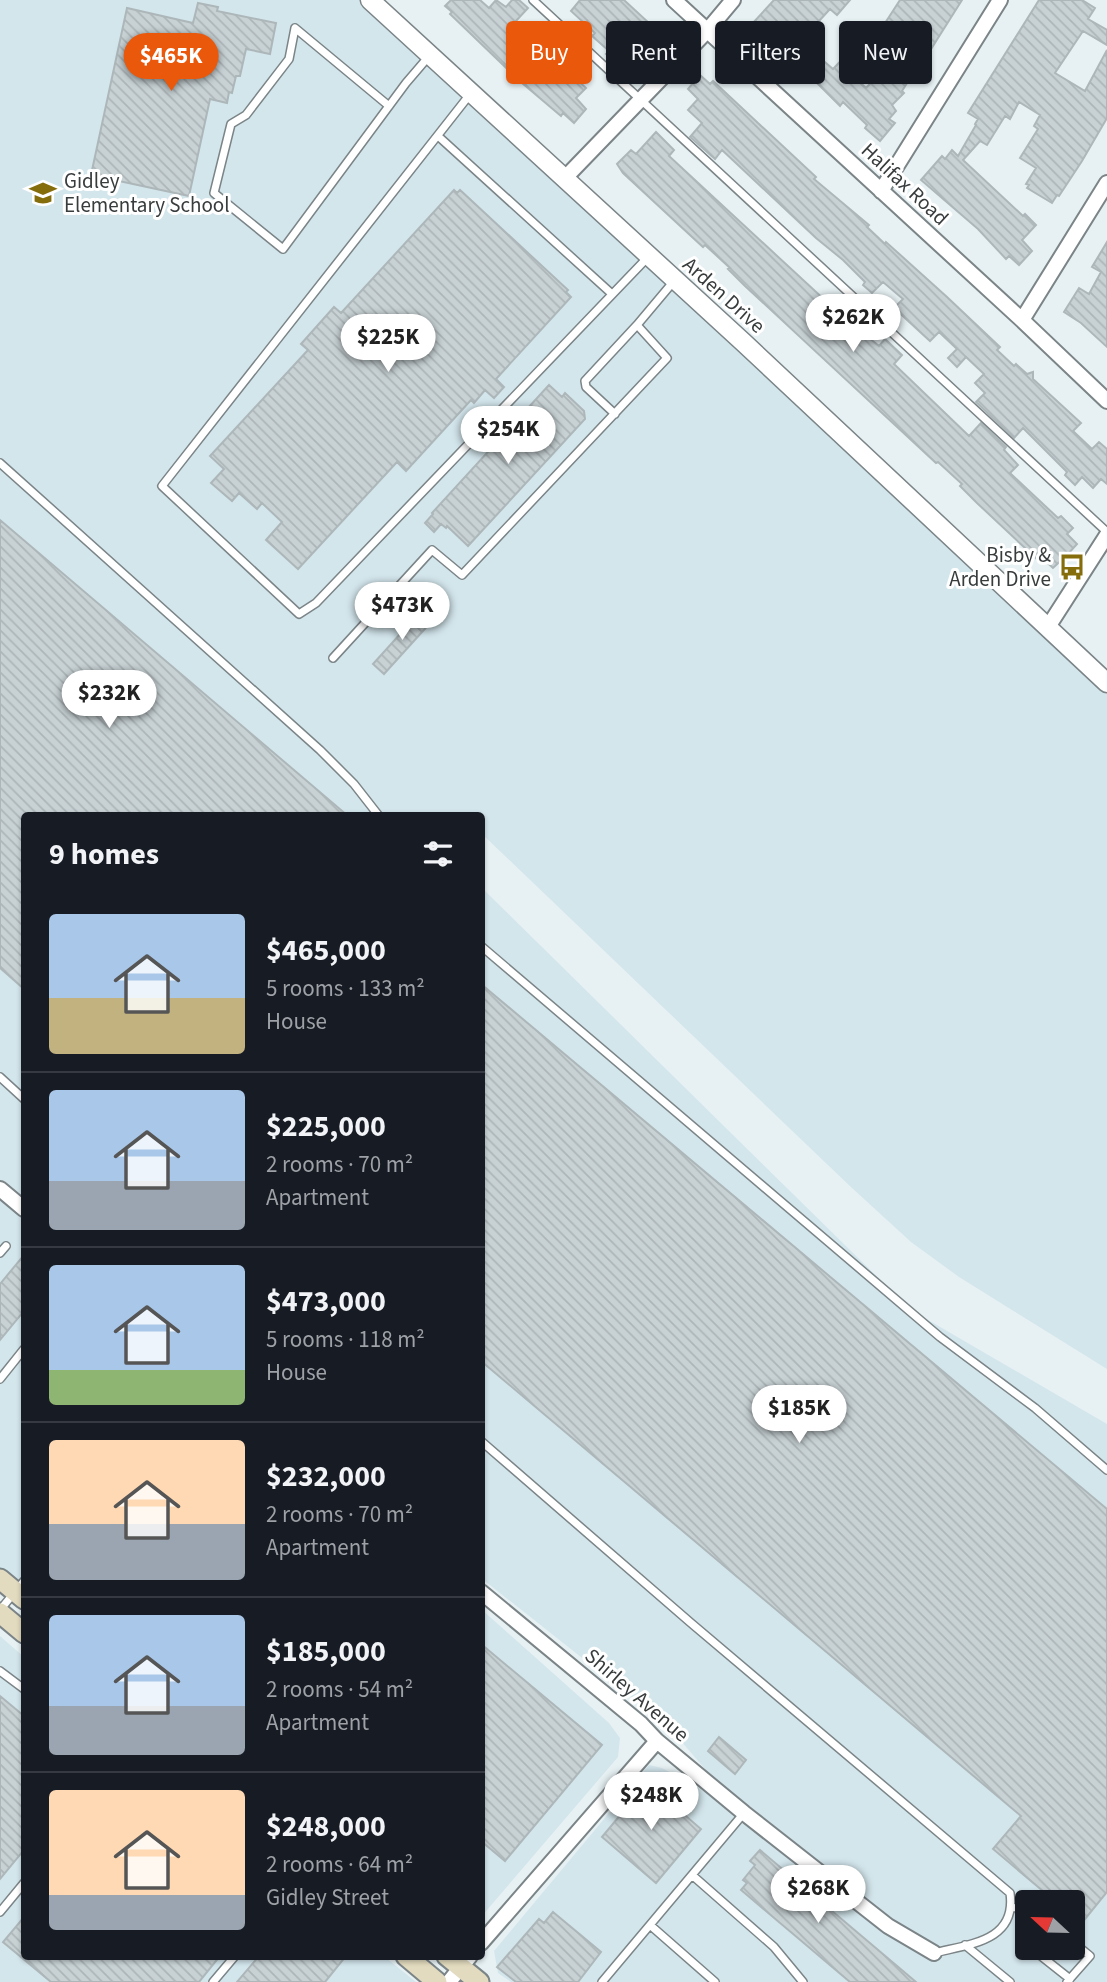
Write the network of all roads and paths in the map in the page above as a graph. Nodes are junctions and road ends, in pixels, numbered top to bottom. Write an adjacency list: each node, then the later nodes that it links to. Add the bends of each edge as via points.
1 (370, 0): 7 (street, Arden Drive)
2 (533, 0): 9 (lane)
3 (674, 0): 6 (street, Halifax Road)
4 (733, 0): 6 (street)
5 (1000, 0): 14 (street)
6 (707, 31): 9 (street); 14 (street, Halifax Road)
7 (431, 54): 8 (street, Arden Drive); 10 (lane)
8 (472, 92): 11 (lane); 12 (street, Arden Drive)
9 (641, 100): 12 (street); 23 (lane)
10 (389, 106): 10 (lane, via 283,249 214,193 231,124 246,115 289,60 295,28)
11 (438, 136): 17 (lane); 17 (lane, via 162,486 299,614 316,603)
12 (564, 179): 15 (street, Arden Drive)
13 (1107, 183): 18 (street)
14 (881, 191): 18 (street, Halifax Road)
15 (649, 256): 16 (street, Arden Drive); 17 (lane)
16 (675, 280): 19 (lane); 24 (street, Arden Drive)
17 (612, 294)
18 (1022, 320): 20 (street, Halifax Road)
19 (637, 325): 21 (lane, via 667,358); 21 (lane, via 585,381)
20 (1107, 401)
21 (615, 414): 25 (lane, via 462,575 432,550)
22 (0, 463): 27 (lane, via 320,750)
23 (1107, 534): 24 (street)
24 (1048, 627): 26 (street, Arden Drive)
25 (334, 658)
26 (1107, 683)
27 (376, 812)
28 (485, 949): 38 (lane, via 940,1337 1035,1408)
29 (0, 1077): 30 (lane)
30 (21, 1096)
31 (0, 1189): 32 (street)
32 (21, 1206)
33 (6, 1246): 34 (lane)
34 (0, 1253)
35 (21, 1353): 36 (lane)
36 (0, 1379)
37 (485, 1444): 49 (lane, via 1010,1893)
38 (1107, 1470)
39 (16, 1588): 41 (lane)
40 (485, 1595): 45 (street, Shirley Avenue)
41 (0, 1611): 42 (main road)
42 (21, 1630)
43 (0, 1671): 44 (lane)
44 (21, 1687)
45 (657, 1741): 46 (street, Shirley Avenue); 53 (street)
46 (744, 1814): 47 (lane); 56 (street, Shirley Avenue, via 888,1926)
47 (692, 1875): 52 (lane); 67 (lane, via 774,1947)
48 (21, 1886): 51 (lane)
49 (1012, 1908): 50 (lane); 54 (lane, via 1003,1928 992,1937)
50 (1015, 1908)
51 (0, 1912)
52 (650, 1925): 65 (lane); 66 (lane)
53 (485, 1938)
54 (965, 1945): 56 (lane); 68 (lane)
55 (1085, 1952): 61 (lane, via 1090,1956)
56 (934, 1953)
57 (231, 1960): 62 (lane)
58 (411, 1960): 63 (main road)
59 (1045, 1960): 61 (lane)
60 (457, 1966): 64 (main road)
61 (1069, 1981)
62 (213, 1982)
63 (437, 1982)
64 (479, 1982)
65 (601, 1982)
66 (715, 1982)
67 (803, 1982)
68 (1010, 1982)

